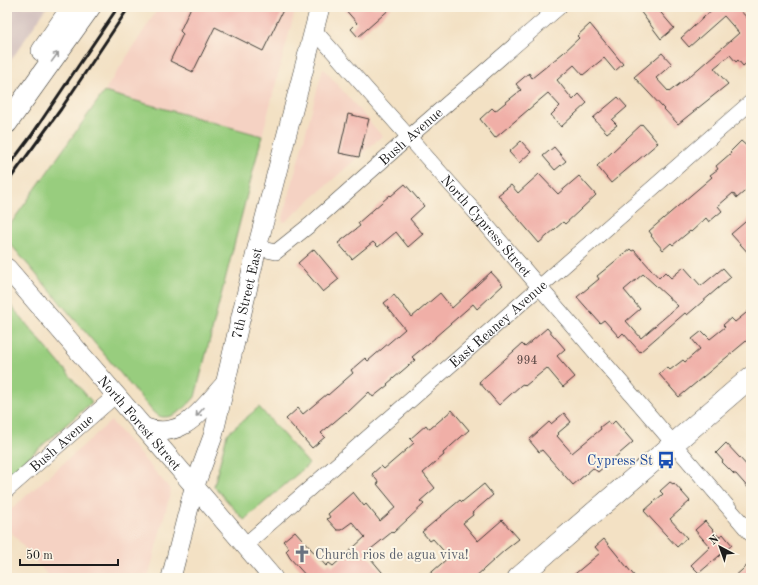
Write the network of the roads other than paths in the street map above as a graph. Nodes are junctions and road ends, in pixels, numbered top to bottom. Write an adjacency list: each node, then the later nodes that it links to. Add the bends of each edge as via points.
1 (72, 7): 6 (main road)
2 (90, 7): 8 (main road, one-way to 2)
3 (320, 7): 5 (street, 7th Street East)
4 (559, 7): 9 (street, Bush Avenue)
5 (314, 30): 9 (street, North Cypress Street); 10 (street, 7th Street East)
6 (7, 101)
7 (751, 102): 12 (street, East Reaney Avenue)
8 (7, 123)
9 (409, 136): 10 (street, Bush Avenue, via 276,252); 12 (street, North Cypress Street)
10 (257, 248): 14 (street, 7th Street East)
11 (7, 268): 15 (street, North Forest Street)
12 (540, 288): 17 (street, North Cypress Street); 21 (street, East Reaney Avenue)
13 (751, 377): 17 (main road)
14 (226, 382): 16 (street, one-way to 16, via 192,420 180,428 163,432); 18 (street, 7th Street East, via 213,436)
15 (116, 395): 16 (street, North Forest Street); 19 (street, Bush Avenue)
16 (143, 427): 18 (street, North Forest Street)
17 (673, 444): 20 (street, North Cypress Street); 24 (main road)
18 (194, 488): 21 (street, North Forest Street); 22 (street, 7th Street East)
19 (7, 490)
20 (751, 534)
21 (245, 545): 23 (street, North Forest Street)
22 (171, 578)
23 (273, 578)
24 (518, 578)

